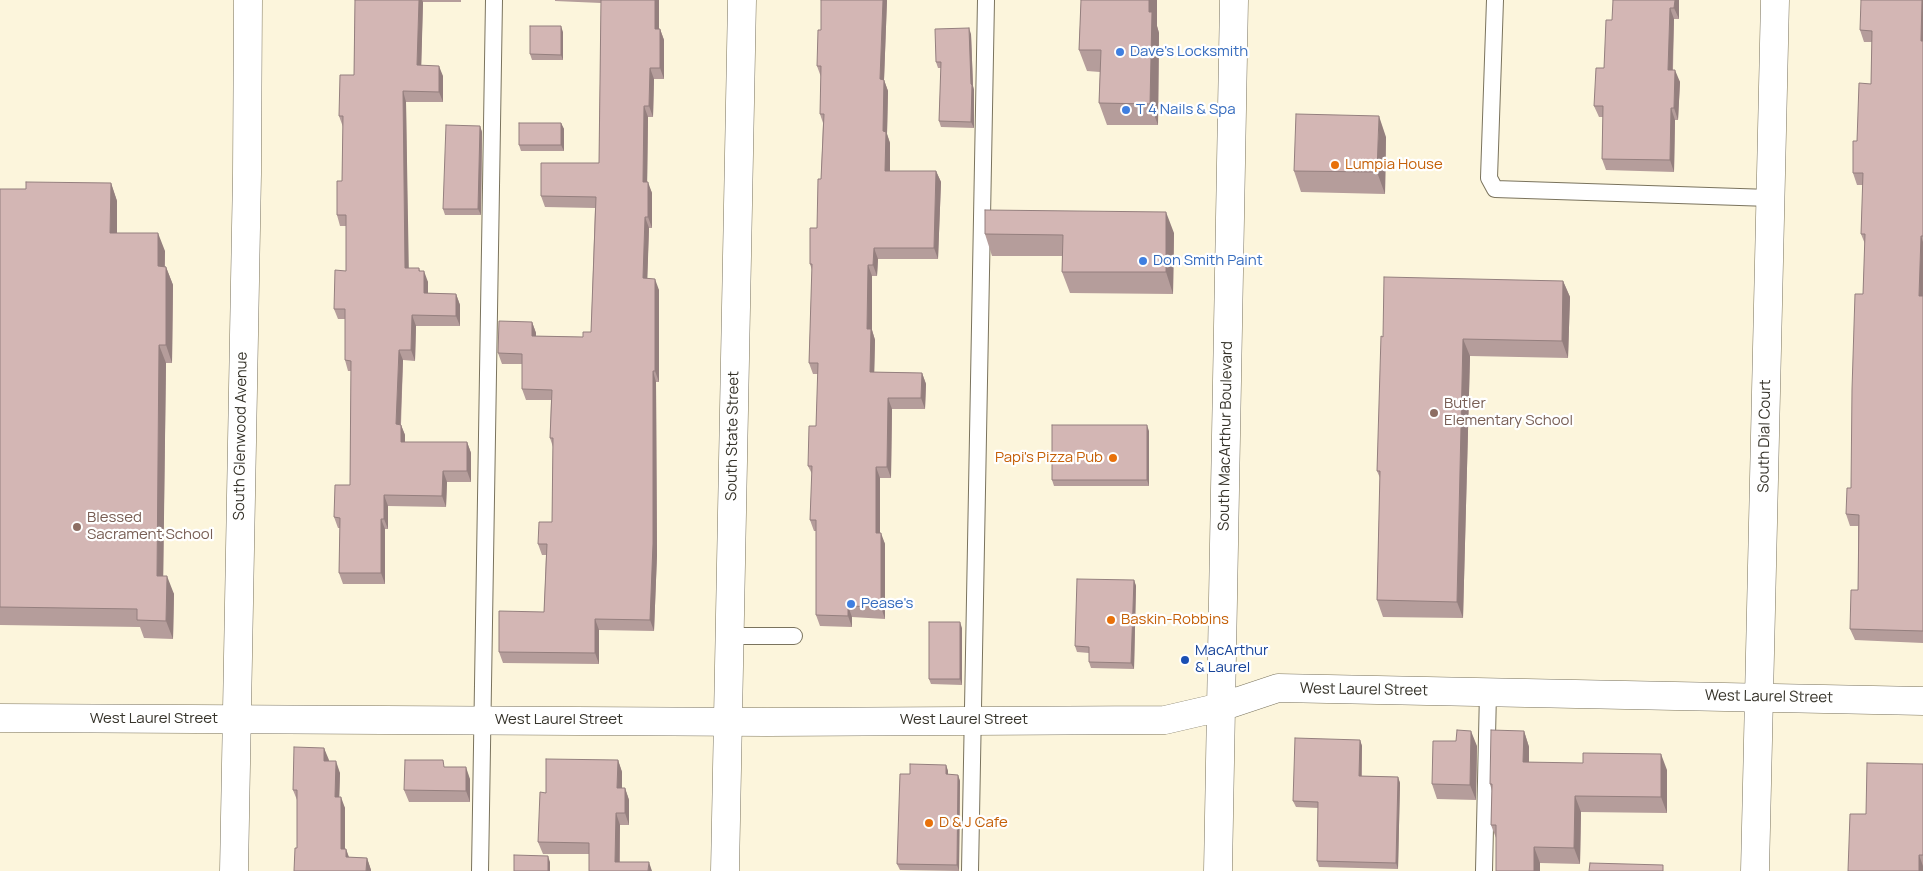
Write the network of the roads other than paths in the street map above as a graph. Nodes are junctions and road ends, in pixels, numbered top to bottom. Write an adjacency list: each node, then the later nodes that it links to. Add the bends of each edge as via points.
1 (248, 0): 16 (street, South Glenwood Avenue)
2 (494, 0): 17 (lane)
3 (742, 0): 9 (street, South State Street)
4 (986, 0): 18 (lane)
5 (1234, 0): 14 (street, South MacArthur Boulevard)
6 (1495, 0): 8 (lane, via 1489,178 1495,189)
7 (1775, 0): 8 (street, South Dial Court)
8 (1770, 198): 12 (street, South Dial Court)
9 (730, 636): 10 (lane); 19 (street, South State Street)
10 (794, 636)
11 (1488, 692): 12 (street, West Laurel Street); 14 (street, West Laurel Street, via 1278,688); 25 (lane)
12 (1759, 697): 13 (street, West Laurel Street); 26 (street, South Dial Court)
13 (1923, 701)
14 (1221, 707): 18 (street, West Laurel Street, via 1165,720); 24 (street, South MacArthur Boulevard)
15 (0, 718): 16 (street, West Laurel Street)
16 (236, 720): 17 (street, West Laurel Street); 20 (street, South Glenwood Avenue)
17 (482, 720): 19 (street, West Laurel Street); 21 (lane)
18 (973, 720): 19 (street, West Laurel Street); 23 (lane)
19 (728, 721): 22 (street, South State Street)
20 (234, 871)
21 (480, 871)
22 (725, 871)
23 (970, 871)
24 (1218, 871)
25 (1484, 871)
26 (1755, 871)

